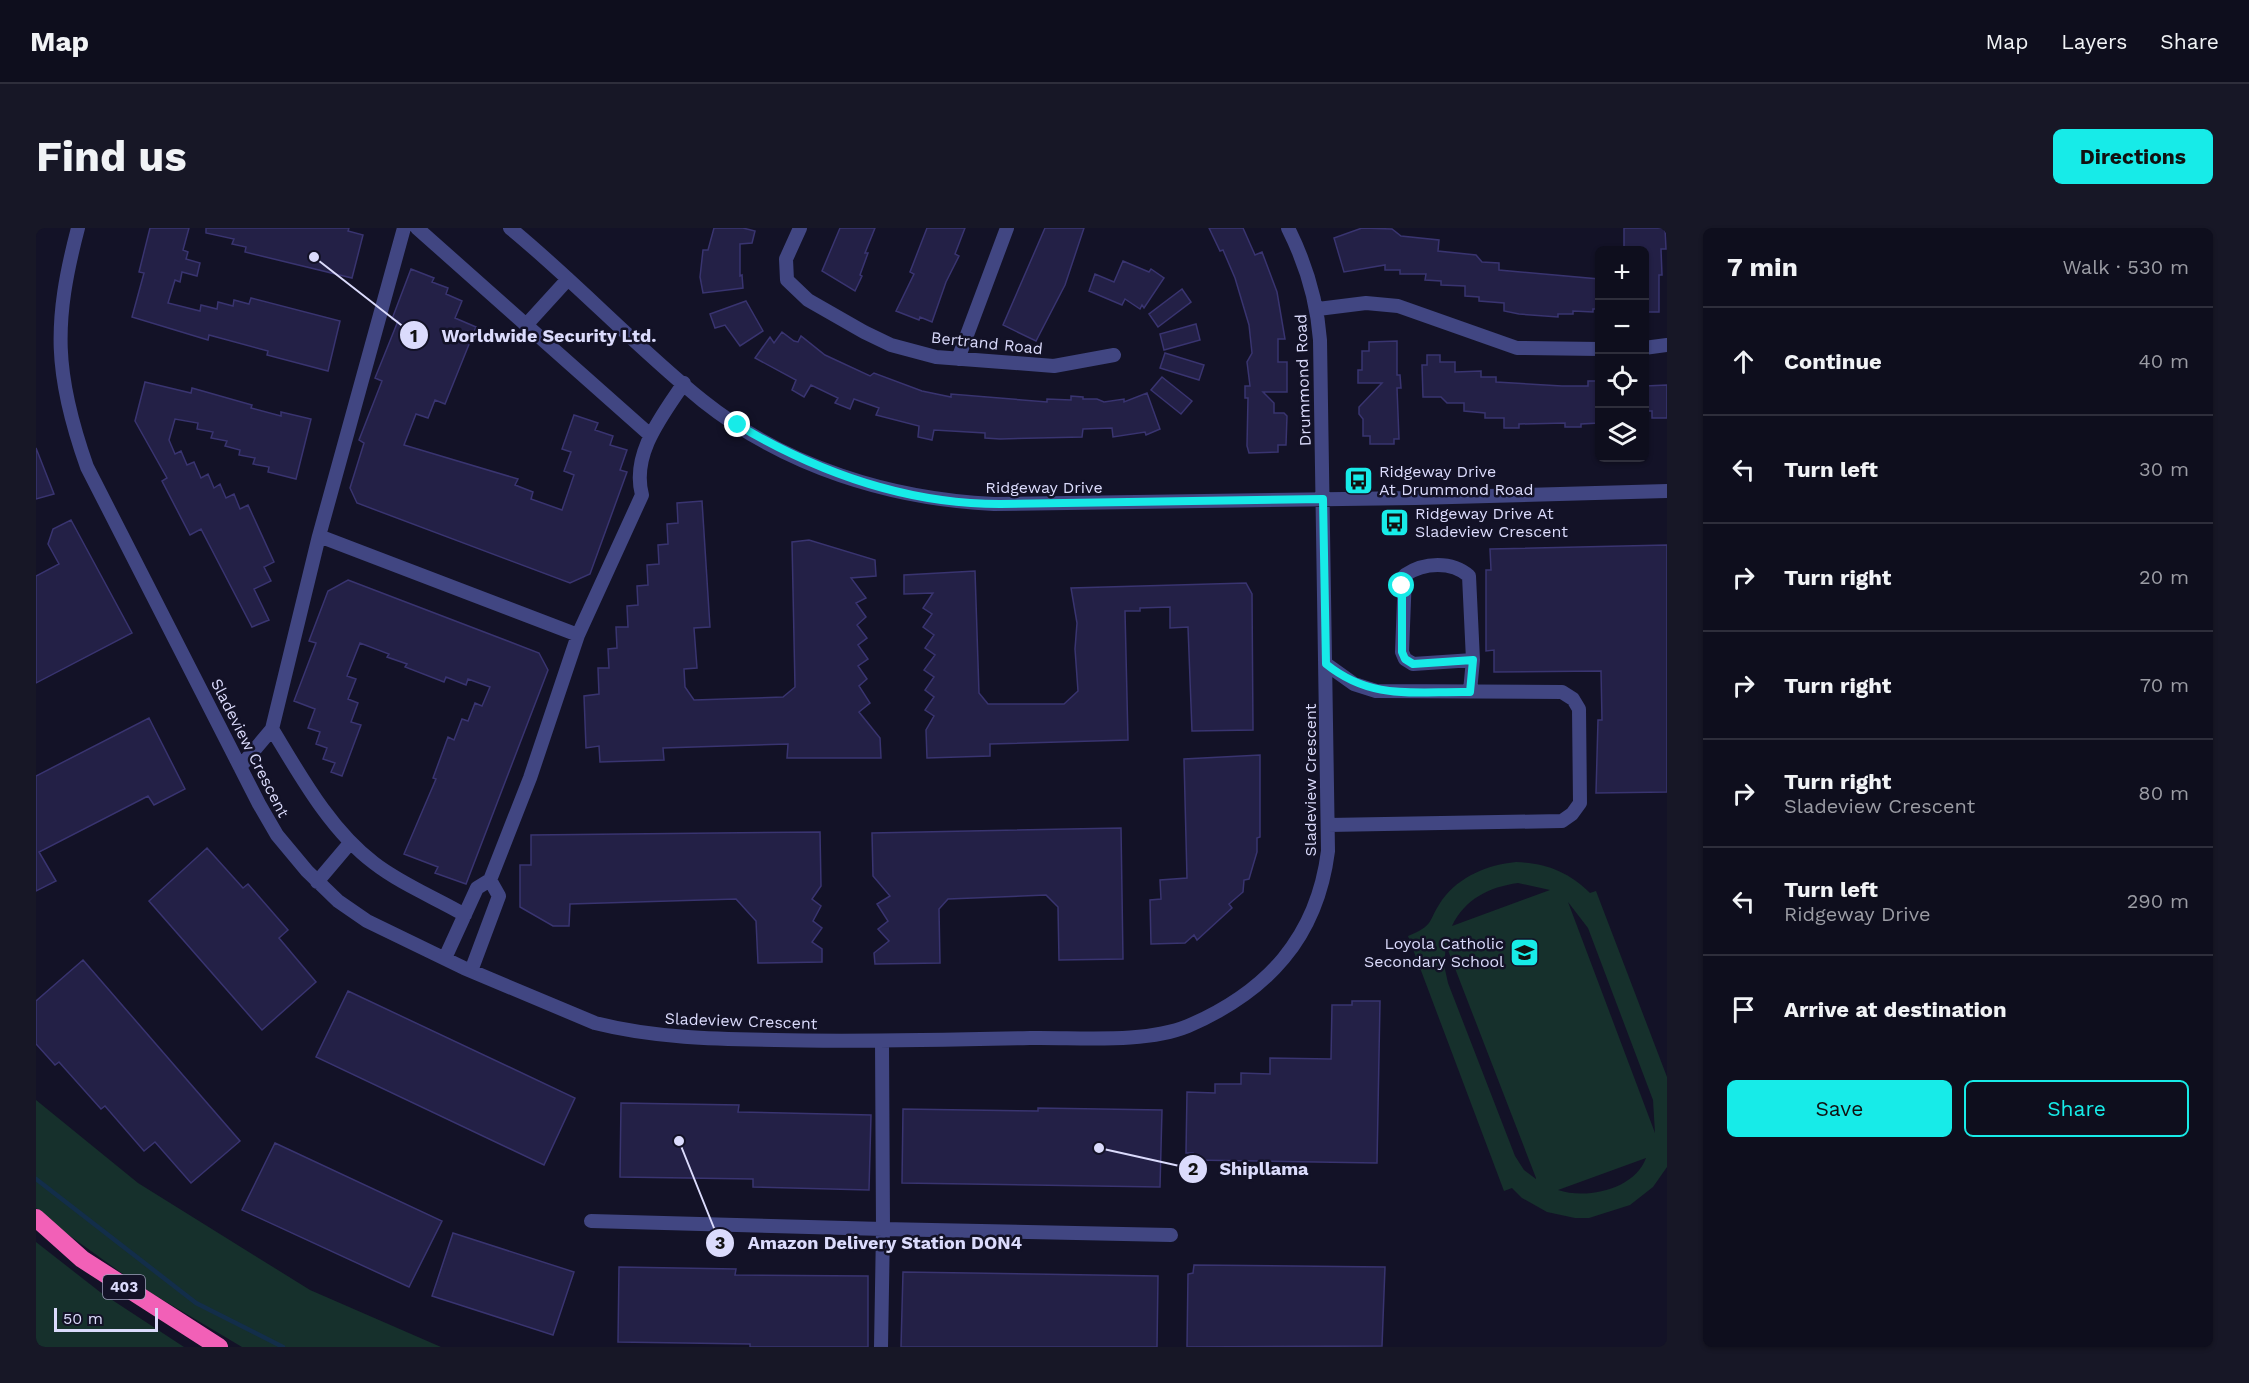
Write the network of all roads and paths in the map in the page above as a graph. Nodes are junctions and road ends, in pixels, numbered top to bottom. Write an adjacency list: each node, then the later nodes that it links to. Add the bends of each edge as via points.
1 (78, 228): 26 (street, Sladeview Crescent, via 66,273 59,352 75,432 87,467)
2 (404, 228): 20 (street)
3 (417, 228): 10 (street)
4 (510, 228): 8 (street, Ridgeway Drive)
5 (800, 228): 15 (street, Bertrand Road, via 784,271 793,288 891,345)
6 (1006, 228): 15 (street)
7 (1288, 228): 9 (street, Drummond Road)
8 (568, 279): 10 (street); 16 (street, Ridgeway Drive)
9 (1317, 309): 13 (street, via 1366,303 1398,306 1510,346); 19 (street, Drummond Road)
10 (527, 324): 17 (street)
11 (1667, 345): 12 (street)
12 (1649, 347)
13 (1595, 349)
14 (1114, 355): 15 (street, Bertrand Road, via 1054,366)
15 (958, 359)
16 (684, 383): 17 (street); 19 (street, Ridgeway Drive, via 738,425 804,461 851,480 916,496 994,504)
17 (650, 434): 21 (street, via 638,480 642,495)
18 (1667, 491): 19 (street, Ridgeway Drive)
19 (1323, 499): 23 (street, Sladeview Crescent)
20 (319, 536): 21 (street); 25 (street)
21 (578, 635): 29 (street, via 530,778)
22 (1473, 660): 22 (street, via 1469,576 1459,567 1414,568 1405,575 1405,659 1413,664); 24 (street)
23 (1326, 664): 24 (street, via 1351,682 1376,691); 27 (street, Sladeview Crescent)
24 (1470, 692): 27 (street, via 1562,692 1572,699 1579,709 1580,803 1572,814 1562,821)
25 (272, 729): 26 (street); 28 (street)
26 (240, 766): 30 (street, Sladeview Crescent, via 277,835)
27 (1328, 825): 34 (street, Sladeview Crescent, via 1325,877 1317,906 1285,956 1264,980 1228,1006 1186,1027 1140,1036)
28 (350, 843): 30 (street); 31 (street, via 375,864)
29 (490, 880): 31 (street, via 477,888); 33 (street, via 499,896)
30 (318, 882): 32 (street, Sladeview Crescent, via 338,902 367,921)
31 (465, 915): 32 (street)
32 (445, 958): 33 (street, Sladeview Crescent)
33 (471, 971): 34 (street, Sladeview Crescent, via 561,1010 622,1030 691,1038)
34 (882, 1042): 37 (street)
35 (36, 1218): 39 (highway, 403, via 82,1259)
36 (591, 1221): 37 (street)
37 (883, 1229): 38 (street); 40 (street)
38 (1171, 1235)
39 (219, 1347)
40 (881, 1347)

